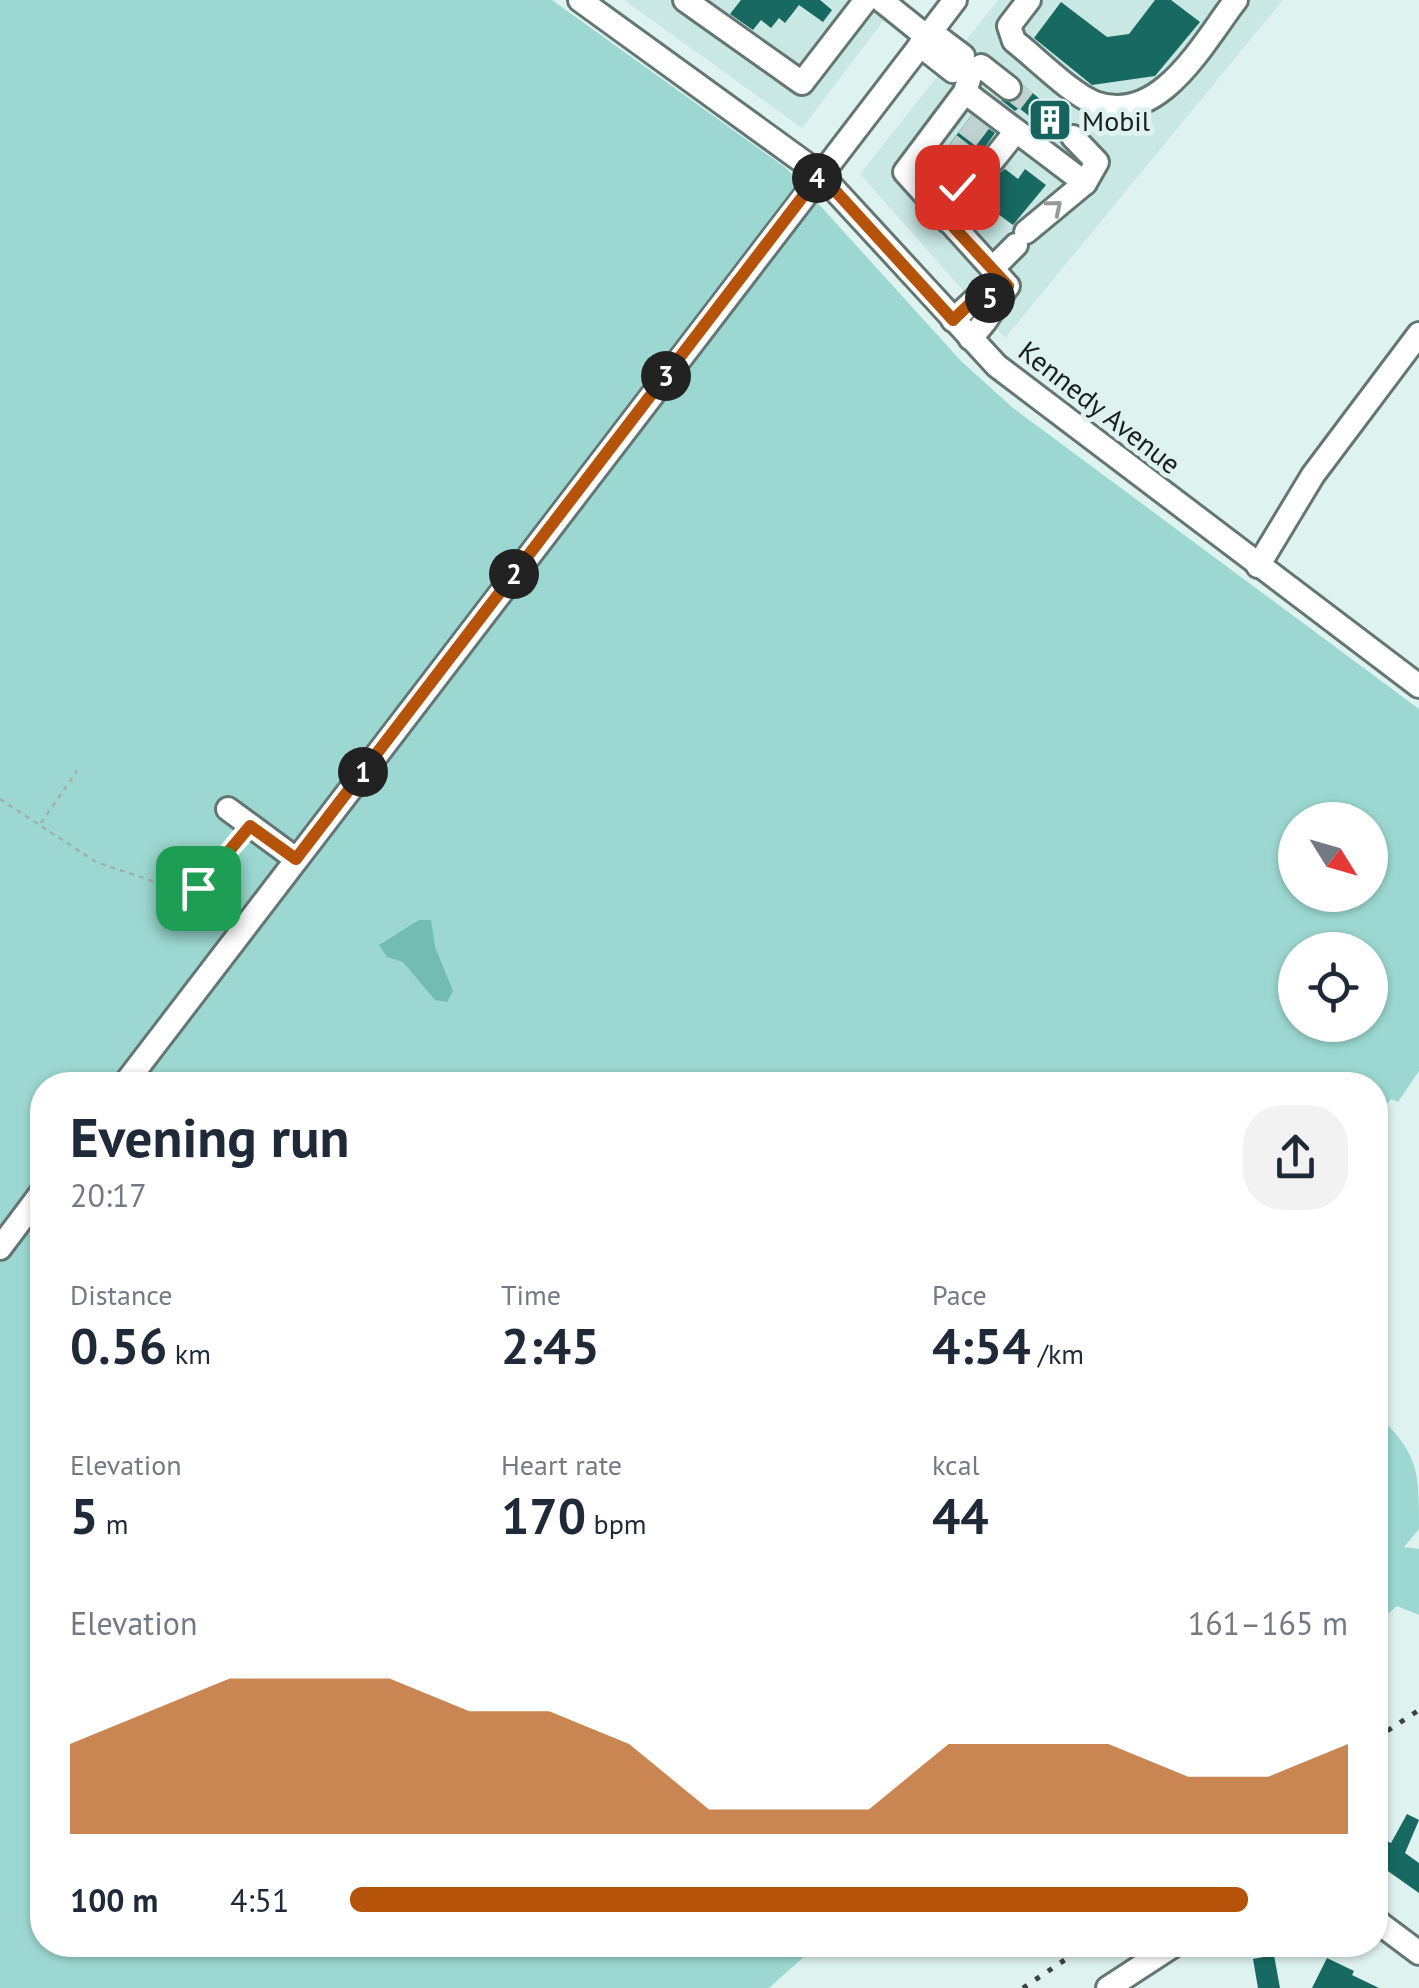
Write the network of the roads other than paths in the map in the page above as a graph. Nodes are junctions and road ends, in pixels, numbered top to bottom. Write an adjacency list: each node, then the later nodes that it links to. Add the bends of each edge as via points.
1 (685, 0): 2 (street, via 802,83)
2 (866, 0)
3 (881, 0): 8 (street)
4 (955, 0): 8 (street)
5 (1029, 0): 6 (street, via 1009,26 1014,41 1093,102 1118,106 1156,96 1175,80)
6 (1235, 0)
7 (592, 3): 14 (street, Kennedy Avenue)
8 (926, 38): 9 (street, via 963,56); 14 (street)
9 (966, 77): 10 (street, via 981,66); 11 (street); 17 (street, via 958,118 924,161 904,172)
10 (1009, 88)
11 (1016, 131): 13 (street); 15 (street)
12 (1073, 137): 15 (street, via 1097,162)
13 (994, 152)
14 (820, 174): 20 (street, Kennedy Avenue); 26 (street)
15 (1085, 183): 18 (street, one-way to 15)
16 (967, 188): 17 (street)
17 (948, 221): 18 (street)
18 (992, 269): 19 (street, via 1008,286)
19 (996, 301): 20 (street, via 980,294); 22 (street, via 993,316)
20 (953, 320): 22 (street, Kennedy Avenue)
21 (1419, 334): 23 (street, via 1313,475)
22 (970, 338): 23 (street, Kennedy Avenue, via 996,366)
23 (1258, 566): 24 (street, Kennedy Avenue)
24 (1419, 686)
25 (228, 809): 26 (street)
26 (296, 859): 27 (street)
27 (134, 1072)
28 (30, 1208): 29 (street)
29 (0, 1248)
30 (1388, 1930): 31 (street)
31 (1419, 1953)
32 (1156, 1957): 33 (street)
33 (1108, 1988)

